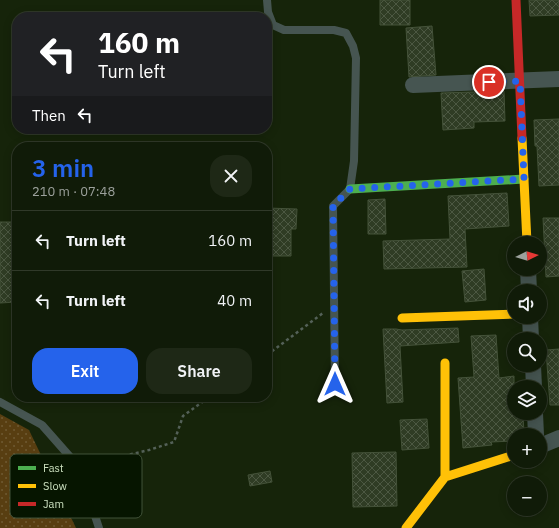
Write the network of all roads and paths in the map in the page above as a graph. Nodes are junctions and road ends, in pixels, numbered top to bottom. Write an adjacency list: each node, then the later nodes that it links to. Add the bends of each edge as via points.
1 (267, 0): 3 (lane)
2 (516, 0): 6 (street)
3 (268, 12)
4 (272, 22): 9 (lane, via 284,30 334,30 346,33 353,46 356,58 354,161)
5 (559, 79): 6 (street)
6 (520, 81): 7 (street); 8 (street)
7 (413, 85)
8 (524, 179): 9 (street); 10 (street)
9 (350, 189): 11 (lane, via 333,206)
10 (527, 236)
11 (334, 305): 14 (path); 16 (lane)
12 (507, 314): 13 (street)
13 (402, 318)
14 (272, 351)
15 (445, 363): 24 (street)
16 (335, 384)
17 (0, 402): 21 (lane, via 42,425)
18 (202, 402): 22 (path, via 183,416 174,442)
19 (559, 438): 20 (street)
20 (547, 443)
21 (68, 454)
22 (133, 454)
23 (507, 456): 24 (street)
24 (445, 477): 27 (street)
25 (96, 518): 26 (lane)
26 (99, 528)
27 (406, 528)

